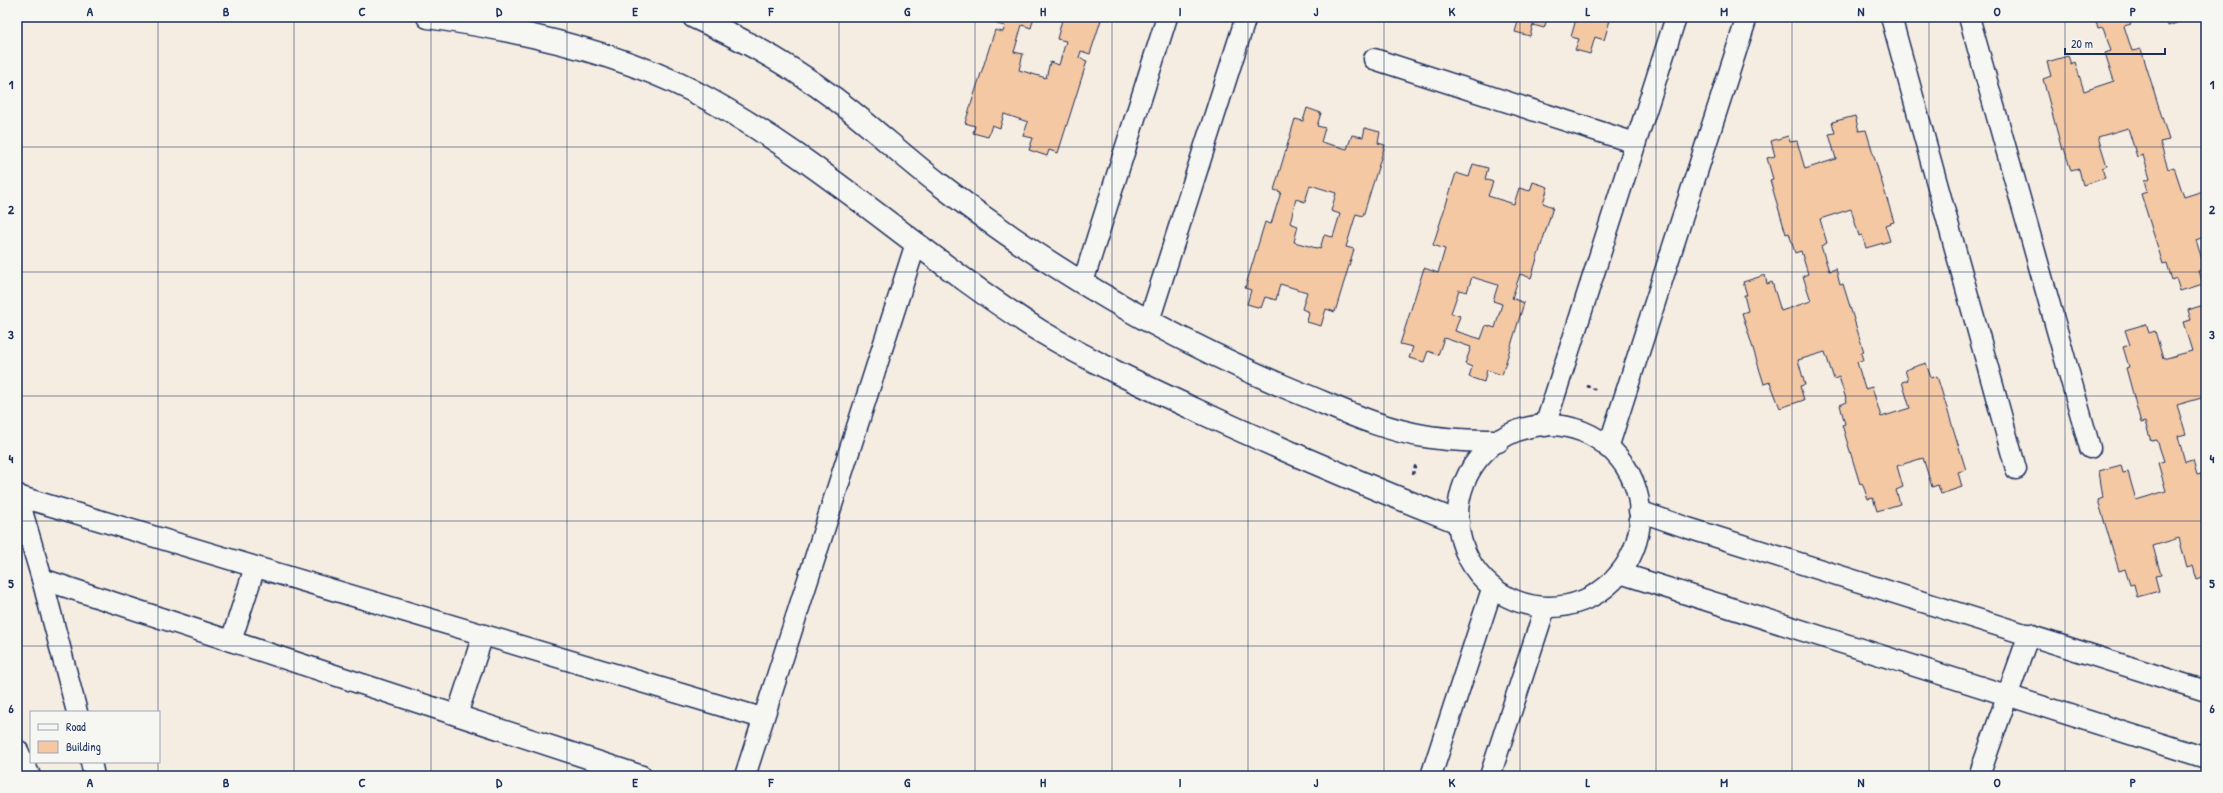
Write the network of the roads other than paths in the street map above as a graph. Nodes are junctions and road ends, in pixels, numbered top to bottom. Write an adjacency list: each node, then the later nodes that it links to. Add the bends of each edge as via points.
1 (428, 17): 11 (street, via 544,39 628,65 688,88 739,116 788,148)
2 (694, 17): 12 (street, via 733,35 784,64 834,98 938,183 997,227)
3 (1167, 17): 12 (lane)
4 (1246, 17): 13 (lane)
5 (1676, 17): 10 (lane)
6 (1747, 17): 16 (lane)
7 (1891, 17): 18 (lane)
8 (1968, 17): 17 (lane)
9 (1374, 60): 10 (lane)
10 (1635, 143): 14 (lane)
11 (916, 243): 21 (street, via 974,287 1042,332 1103,365 1257,438); 34 (lane)
12 (1083, 282): 13 (street)
13 (1149, 321): 15 (street, via 1257,375 1358,418 1390,429 1424,436)
14 (1544, 426): 15 (lane, via 1524,428); 16 (lane, via 1580,430)
15 (1498, 441): 21 (lane, via 1477,460 1463,485 1457,513)
16 (1608, 448): 20 (lane, via 1624,465 1636,491)
17 (2090, 448)
18 (2016, 469)
19 (17, 495): 22 (lane); 24 (lane)
20 (1639, 511): 23 (lane, via 1640,520 1634,548); 27 (lane, via 1695,531)
21 (1458, 522): 25 (lane, via 1461,542 1473,568)
22 (255, 567): 28 (lane); 29 (lane)
23 (1620, 573): 26 (lane, via 1599,592 1573,604); 31 (lane)
24 (42, 579): 29 (lane); 32 (lane)
25 (1492, 588): 26 (lane, via 1517,602); 42 (lane)
26 (1545, 608): 43 (lane)
27 (2029, 634): 30 (lane); 31 (lane)
28 (483, 635): 33 (lane); 34 (lane)
29 (231, 641): 33 (lane)
30 (2206, 691)
31 (2006, 693): 36 (lane); 44 (lane)
32 (77, 711)
33 (457, 716): 40 (lane)
34 (762, 718): 41 (lane)
35 (17, 751): 38 (street)
36 (2206, 758)
37 (91, 763): 39 (lane)
38 (29, 776)
39 (94, 776)
40 (642, 776)
41 (745, 776)
42 (1431, 776)
43 (1490, 776)
44 (1979, 776)

